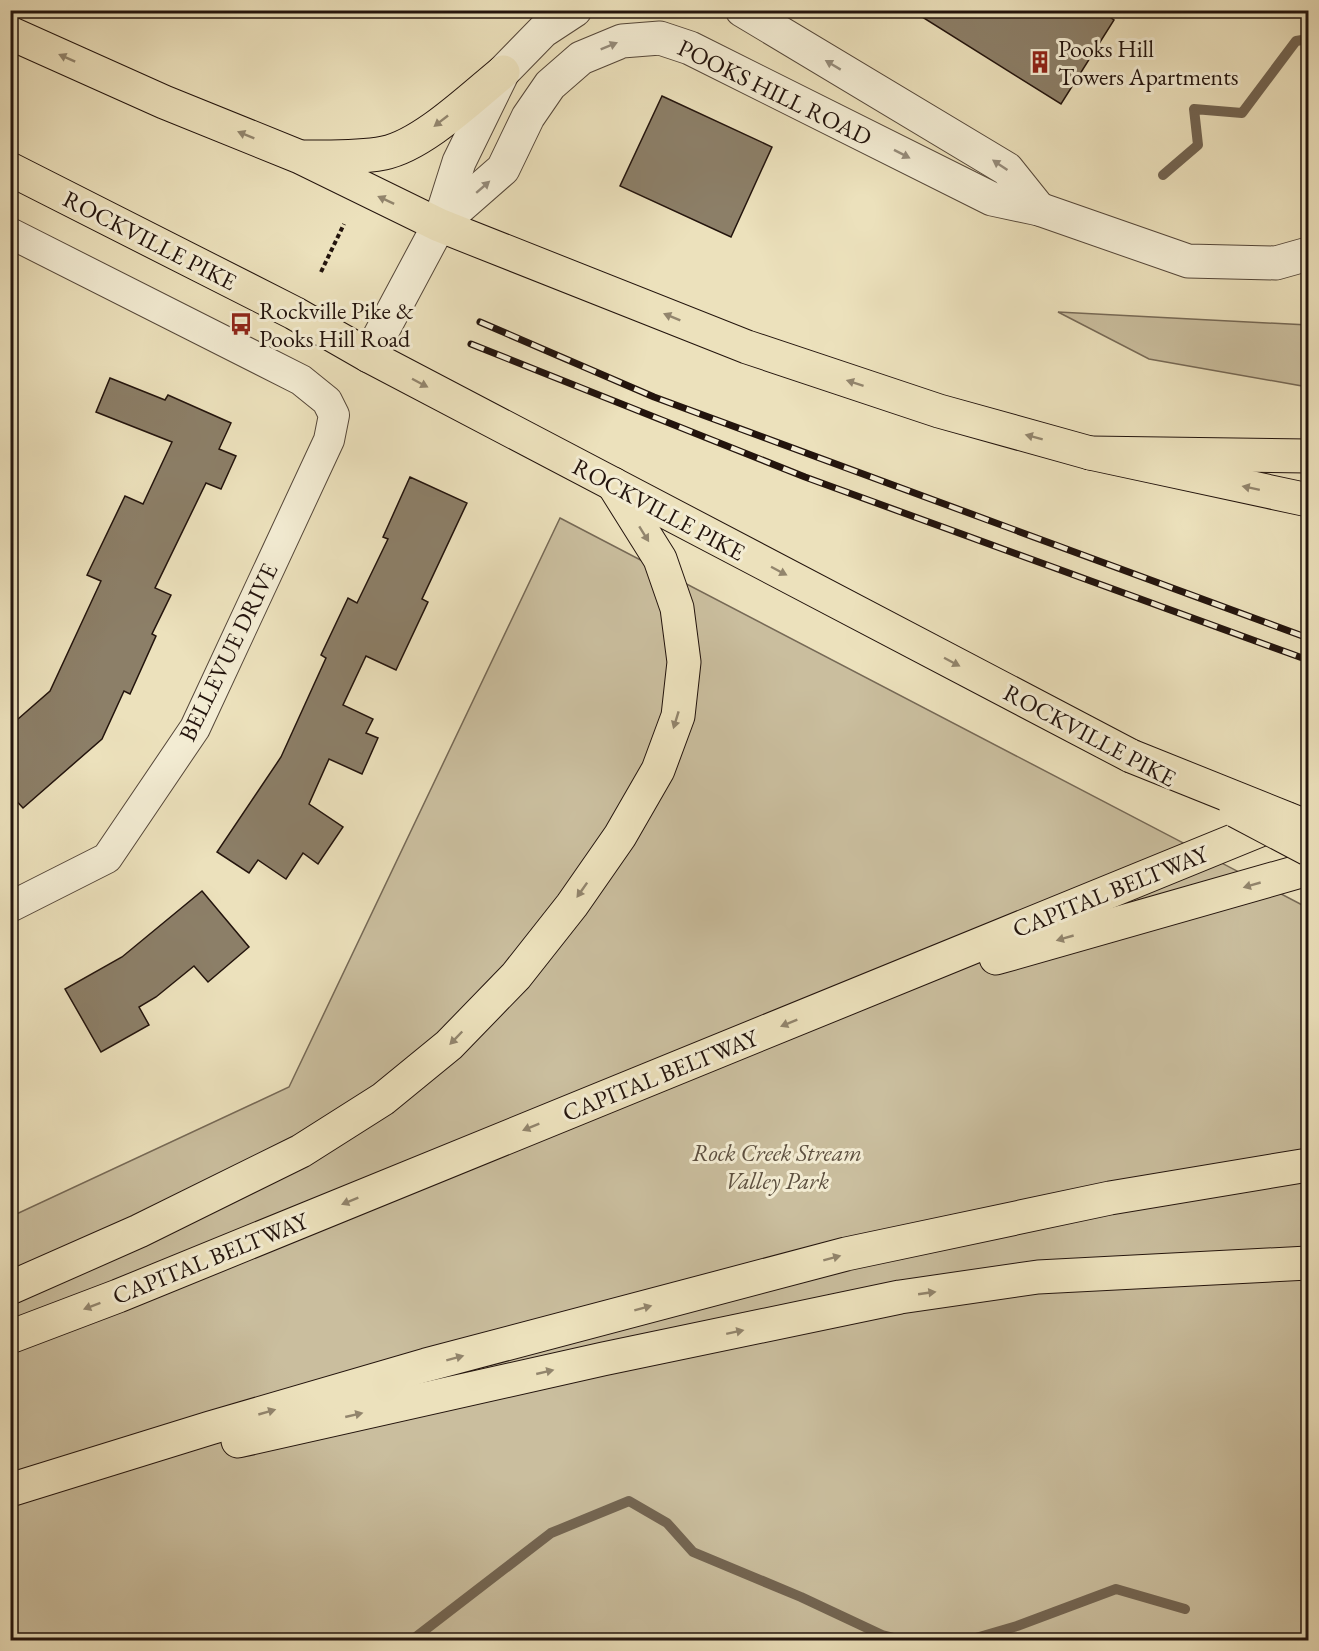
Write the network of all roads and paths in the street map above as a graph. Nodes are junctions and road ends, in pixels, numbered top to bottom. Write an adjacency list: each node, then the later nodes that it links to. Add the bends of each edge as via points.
1 (575, 10): 4 (street, POOKS HILL ROAD, via 543,31)
2 (742, 10): 7 (street, POOKS HILL ROAD, one-way to 2, via 1007,169)
3 (10, 33): 5 (main road, one-way to 3)
4 (503, 72): 5 (main road, one-way to 5, via 424,135 386,152); 9 (street, POOKS HILL ROAD, via 459,162)
5 (300, 158): 9 (main road, one-way to 5)
6 (10, 169): 13 (main road, ROCKVILLE PIKE, via 294,313)
7 (1039, 209): 9 (street, POOKS HILL ROAD, one-way to 7, via 502,170 528,117 550,85 581,58 622,41 660,38 690,48 992,199); 11 (street, POOKS HILL ROAD, via 1188,261 1276,263)
8 (344, 224): 12 (path)
9 (439, 225): 13 (street, POOKS HILL ROAD); 14 (main road, one-way to 9, via 939,411 747,347)
10 (10, 233): 23 (street, BELLEVUE DRIVE, via 301,380 327,401 334,416 329,440 195,728 107,858)
11 (1308, 254)
12 (321, 272)
13 (369, 356): 16 (main road, ROCKVILLE PIKE, one-way to 16)
14 (1090, 453): 15 (main road); 17 (main road, one-way to 14)
15 (1308, 456)
16 (613, 484): 18 (main road, ROCKVILLE PIKE, one-way to 18); 27 (main road, one-way to 27, via 660,559 677,608 684,662 678,716 658,770 620,836 572,905 516,976 449,1045 383,1099 291,1156 139,1231)
17 (1308, 500)
18 (1131, 756): 20 (main road, bridge); 21 (main road, ROCKVILLE PIKE, bridge)
19 (1308, 810): 24 (main road, CAPITAL BELTWAY)
20 (1308, 827)
21 (1308, 849)
22 (1308, 869): 24 (main road, one-way to 24)
23 (10, 907)
24 (844, 1001): 28 (main road, CAPITAL BELTWAY, one-way to 28)
25 (1308, 1166): 29 (main road, one-way to 25, via 426,1365 846,1254 1110,1198)
26 (1308, 1263): 29 (main road, one-way to 26, via 900,1297 1038,1277)
27 (10, 1288)
28 (10, 1337)
29 (10, 1491)

